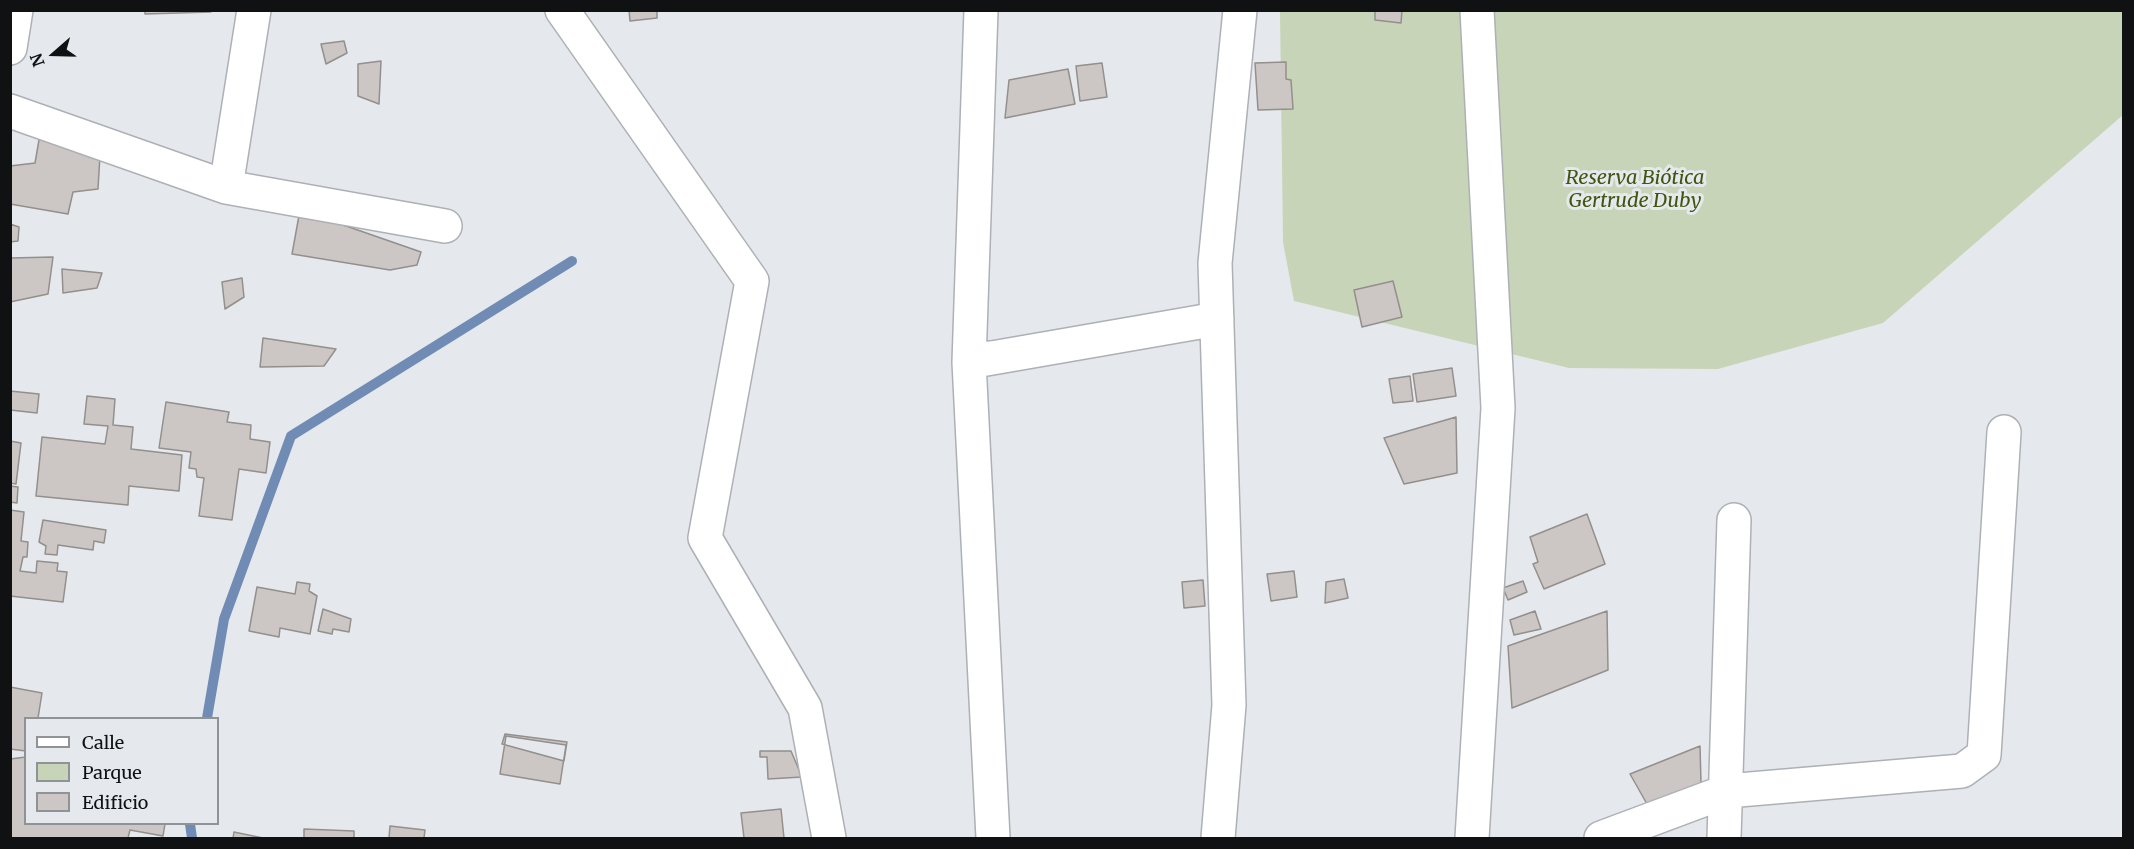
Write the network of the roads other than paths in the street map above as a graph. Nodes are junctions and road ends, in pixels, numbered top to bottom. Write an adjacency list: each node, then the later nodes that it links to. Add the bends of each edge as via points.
1 (16, 10): 7 (street)
2 (254, 10): 9 (street)
3 (562, 10): 16 (street, via 752,281 705,538 805,708)
4 (978, 10): 12 (street)
5 (1240, 10): 11 (street, via 1215,263)
6 (1477, 10): 19 (street, via 1498,408)
7 (10, 48)
8 (10, 111): 9 (street)
9 (226, 187): 10 (street)
10 (445, 226)
11 (1217, 320): 12 (street); 18 (street, via 1229,705)
12 (969, 362): 17 (street)
13 (2004, 432): 15 (street, via 1984,755 1962,771)
14 (1734, 520): 15 (street)
15 (1727, 791): 20 (street); 21 (street)
16 (829, 838)
17 (993, 838)
18 (1218, 838)
19 (1472, 838)
20 (1601, 838)
21 (1724, 838)

